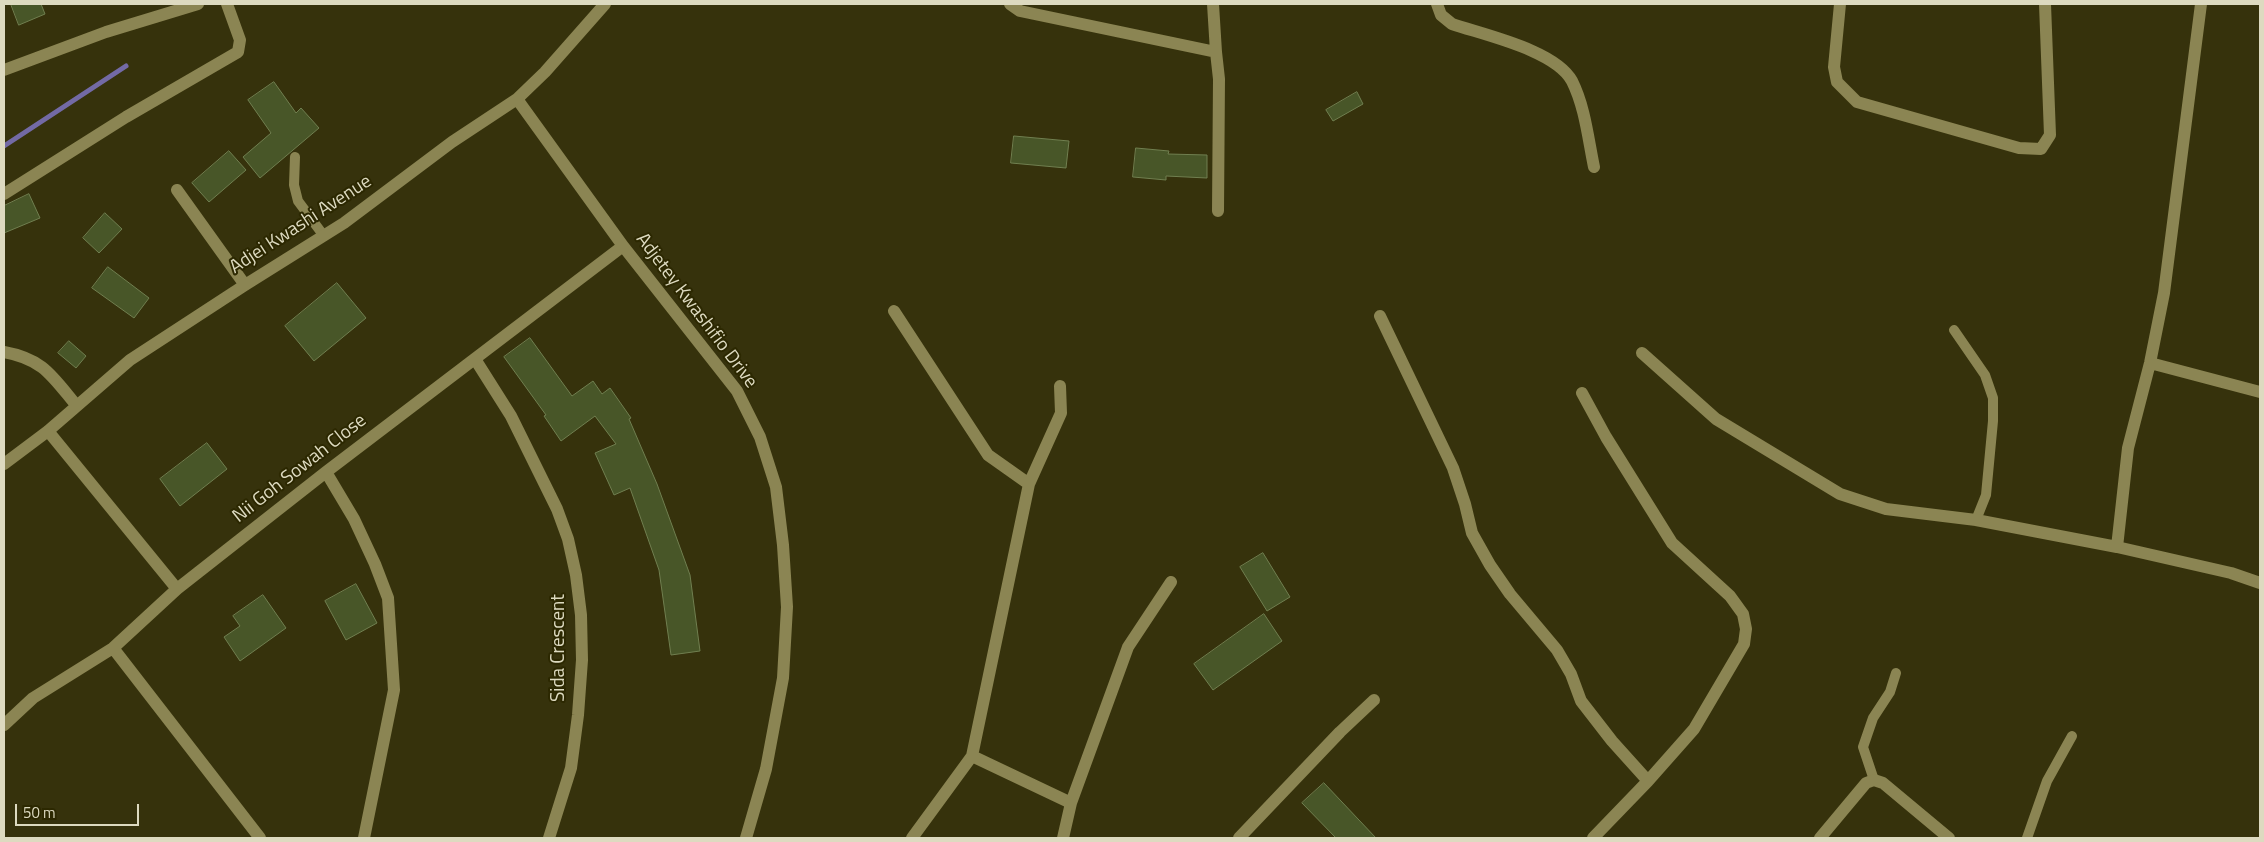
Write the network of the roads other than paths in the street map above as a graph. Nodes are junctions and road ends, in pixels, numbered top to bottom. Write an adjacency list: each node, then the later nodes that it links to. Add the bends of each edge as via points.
1 (198, 4): 11 (street, via 106,32)
2 (227, 4): 16 (street, via 240,40 238,52 126,117)
3 (605, 4): 12 (street, Adjei Kwashi Avenue, via 545,72)
4 (1010, 4): 10 (street, via 1020,11)
5 (1213, 4): 10 (street)
6 (1437, 4): 14 (street, via 1441,15 1452,24 1536,52 1556,63 1571,79 1582,105)
7 (1840, 4): 8 (street, via 1834,66 1837,82 1857,102 2019,148 2041,149 2050,135)
8 (2045, 4)
9 (2201, 4): 27 (street, via 2174,225)
10 (1216, 52): 17 (street, via 1219,79)
11 (4, 70)
12 (516, 99): 18 (street, Adjei Kwashi Avenue); 19 (street, Adjetey Kwashifio Drive)
13 (295, 157): 18 (lane, via 294,185 298,201)
14 (1594, 166)
15 (176, 190): 20 (street)
16 (4, 194)
17 (1218, 211)
18 (324, 236): 20 (street, Adjei Kwashi Avenue)
19 (623, 246): 26 (street, Nii Goh Sowah Close); 53 (street, Adjetey Kwashifio Drive, via 737,391 760,437 776,488 787,607 783,678 766,769)
20 (245, 285): 31 (street, Adjei Kwashi Avenue, via 130,360)
21 (894, 311): 35 (street, via 988,454)
22 (1380, 316): 48 (street, via 1450,460 1472,533 1490,565 1557,650 1581,701)
23 (1954, 330): 36 (lane, via 1985,375 1993,398 1986,495)
24 (4, 352): 31 (street, via 22,355 44,367)
25 (1642, 353): 36 (street, via 1716,418 1840,494 1886,509)
26 (474, 358): 34 (street, Nii Goh Sowah Close); 52 (street, Sida Crescent, via 511,416 557,509 576,575 582,660 578,714 571,768)
27 (2150, 363): 29 (street); 37 (street, via 2128,448)
28 (1060, 386): 35 (street, via 1061,413)
29 (2260, 392)
30 (1582, 393): 48 (street, via 1672,544 1730,596 1743,614 1746,629 1744,644 1694,729)
31 (76, 405): 32 (street, Adjei Kwashi Avenue)
32 (48, 431): 33 (street, Adjei Kwashi Avenue); 40 (street)
33 (4, 464)
34 (326, 472): 40 (street, Nii Goh Sowah Close); 51 (street, via 354,518 388,598 394,690)
35 (1029, 484): 46 (street)
36 (1976, 520): 37 (street)
37 (2117, 547): 39 (street, via 2231,573)
38 (1171, 582): 49 (street, via 1128,647)
39 (2260, 583)
40 (177, 589): 41 (street, Nii Goh Sowah Close)
41 (113, 648): 44 (street, Nii Goh Sowah Close, via 33,698); 50 (street)
42 (1896, 673): 47 (lane, via 1890,692 1873,718 1863,747)
43 (1374, 700): 56 (street)
44 (4, 725)
45 (2072, 736): 60 (lane, via 2047,781)
46 (972, 756): 49 (street); 54 (street)
47 (1874, 780): 58 (street, via 1866,783); 59 (street, via 1883,783)
48 (1648, 781): 57 (street)
49 (1072, 803): 55 (street)
50 (260, 838)
51 (364, 838)
52 (549, 838)
53 (746, 838)
54 (912, 838)
55 (1063, 838)
56 (1239, 838)
57 (1593, 838)
58 (1820, 838)
59 (1949, 838)
60 (2027, 838)

